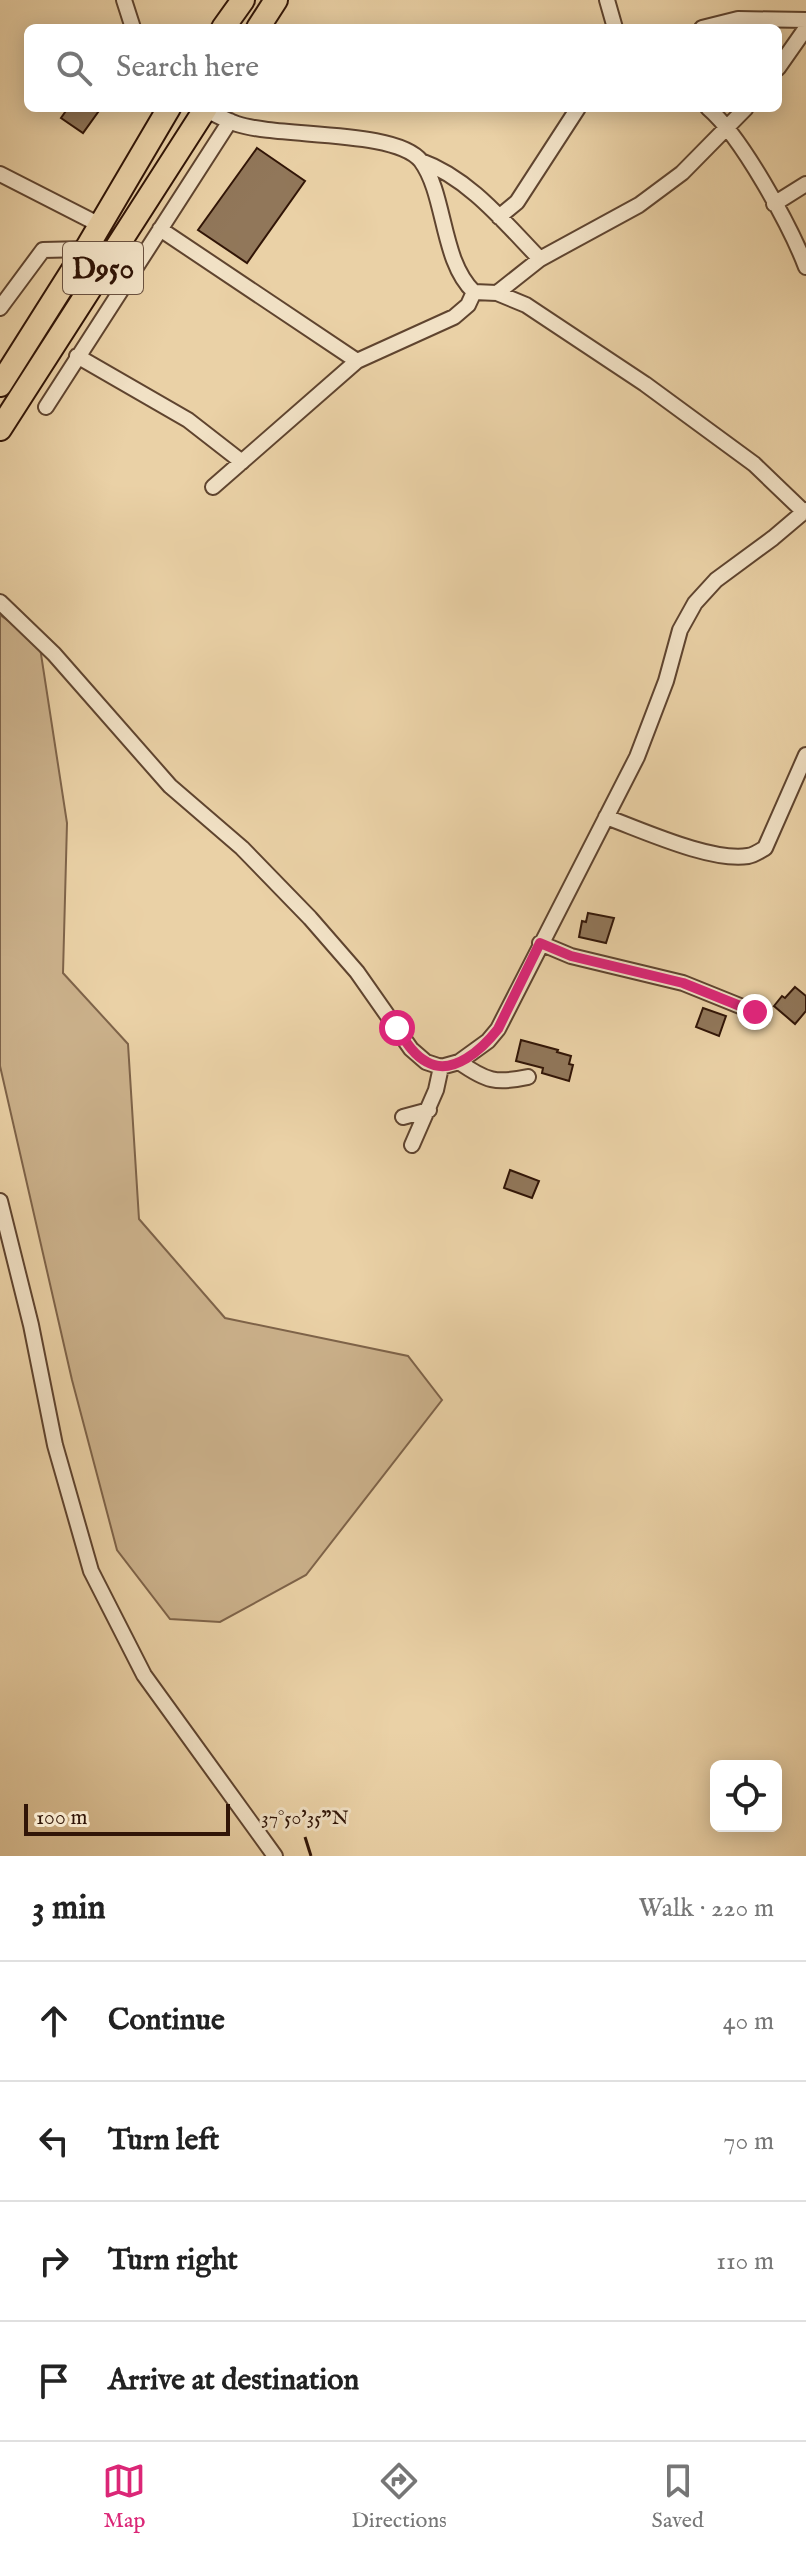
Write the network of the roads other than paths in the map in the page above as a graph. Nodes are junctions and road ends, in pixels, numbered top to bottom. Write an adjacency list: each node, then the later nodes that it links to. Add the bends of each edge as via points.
1 (124, 0): 6 (street)
2 (243, 0): 7 (highway)
3 (276, 0): 8 (highway)
4 (607, 0): 9 (street)
5 (806, 20): 10 (street, via 738,19)
6 (132, 24)
7 (226, 24)
8 (261, 24)
9 (614, 24)
10 (718, 24)
11 (806, 28): 12 (street)
12 (782, 62)
13 (167, 112): 26 (highway)
14 (202, 112): 38 (highway, D950)
15 (213, 112): 19 (street)
16 (575, 112): 25 (street, via 517,202)
17 (712, 112): 20 (street)
18 (742, 112): 20 (street)
19 (230, 121): 21 (street, via 385,141); 27 (street)
20 (727, 128): 24 (street); 29 (street, via 682,173 639,205)
21 (421, 161): 25 (street, via 452,175); 31 (street, via 460,275)
22 (0, 174): 26 (street)
23 (806, 184): 24 (street)
24 (774, 204): 30 (street)
25 (499, 217): 29 (street)
26 (100, 225): 28 (highway)
27 (160, 229): 34 (street); 35 (street)
28 (86, 249): 33 (street, via 43,250); 36 (highway)
29 (540, 259): 32 (street)
30 (806, 267)
31 (474, 292): 32 (street); 35 (street, via 454,317)
32 (497, 293): 41 (street, via 526,305 645,384 754,464)
33 (0, 308)
34 (77, 356): 37 (street); 39 (street, via 188,420)
35 (357, 361): 39 (street)
36 (1, 378)
37 (46, 407)
38 (0, 429)
39 (242, 462): 40 (street)
40 (213, 487)
41 (805, 511): 44 (street, via 716,580 695,603 680,630 637,757)
42 (0, 602): 48 (street, via 54,654 170,786 242,848 310,918 357,972 411,1049)
43 (806, 755): 44 (street, via 765,848 749,856 693,848)
44 (606, 817): 45 (street)
45 (540, 943): 46 (street, via 571,956 683,983); 47 (street, via 498,1029)
46 (755, 1012)
47 (459, 1062): 48 (street); 49 (street, via 500,1082)
48 (441, 1067): 50 (street)
49 (528, 1077)
50 (429, 1110): 51 (street); 52 (street)
51 (403, 1117)
52 (412, 1145)
53 (0, 1201): 54 (street, via 55,1445 91,1571 144,1675)
54 (275, 1856)

